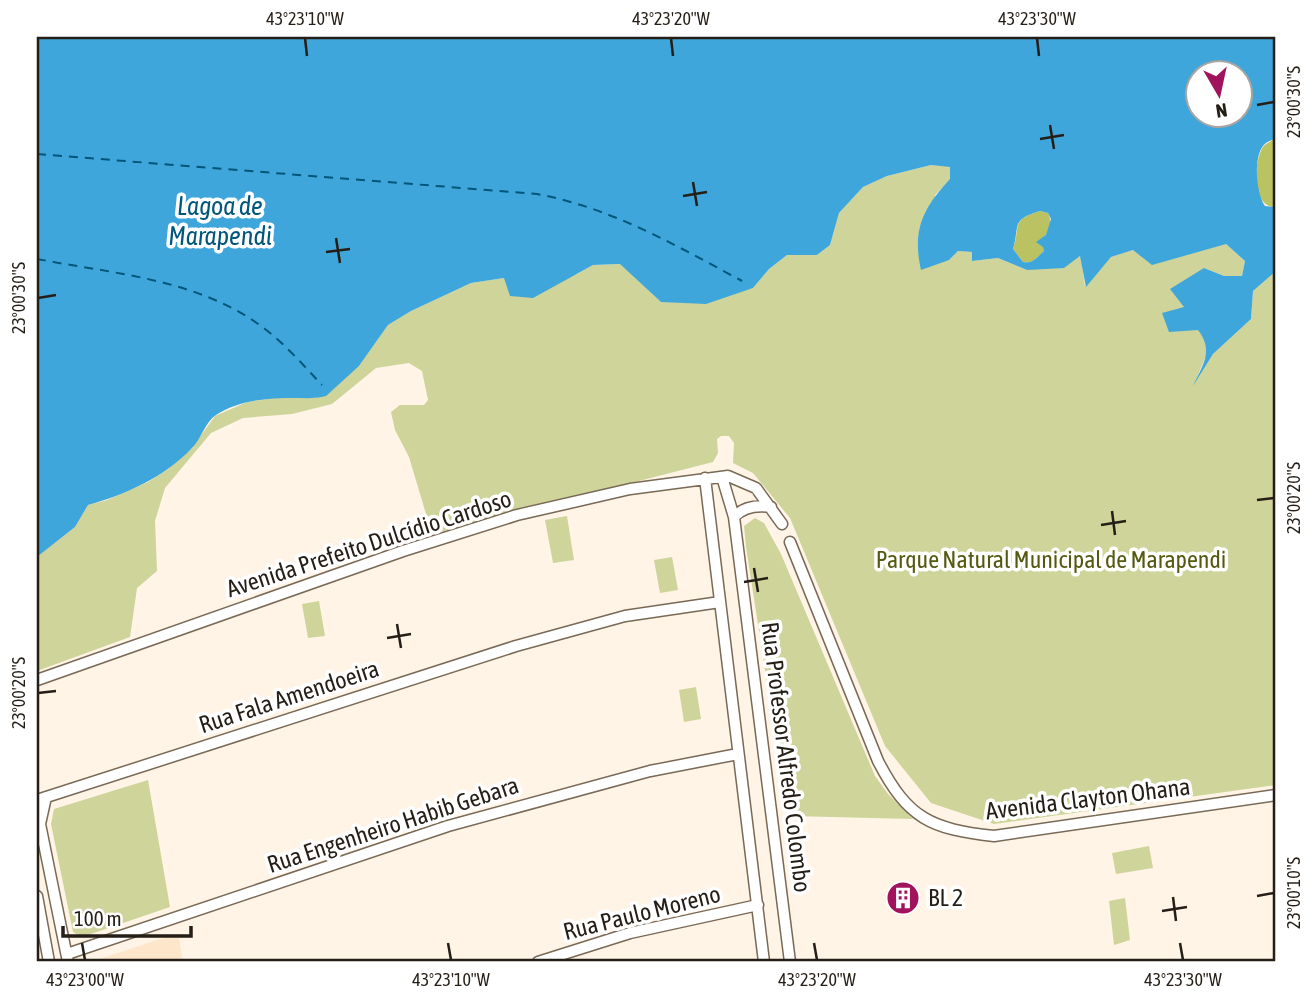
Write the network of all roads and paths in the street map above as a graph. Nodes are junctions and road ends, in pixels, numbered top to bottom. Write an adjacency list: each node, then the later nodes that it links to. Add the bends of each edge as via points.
1 (722, 477): 2 (street, Avenida Prefeito Dulcídio Cardoso); 3 (street, via 750,484); 4 (street, Rua Professor Alfredo Colombo)
2 (705, 478): 7 (street, Rua Professor Alfredo Colombo); 8 (street, Avenida Prefeito Dulcídio Cardoso, via 630,489 505,519)
3 (771, 507): 4 (street, via 752,506); 5 (street)
4 (734, 517): 19 (street, Rua Professor Alfredo Colombo)
5 (782, 524)
6 (790, 542): 10 (street, Avenida Clayton Ohana, via 891,787 928,822 957,832 994,836)
7 (720, 602): 9 (street, Rua Professor Alfredo Colombo); 11 (street, Rua Fala Amendoeira, via 625,616 516,646)
8 (37, 680)
9 (738, 754): 14 (street, Rua Professor Alfredo Colombo); 15 (street, Rua Engenheiro Habib Gebara, via 650,771 448,826)
10 (1276, 795)
11 (42, 799): 12 (street)
12 (38, 826): 15 (street)
13 (37, 896): 16 (street)
14 (758, 905): 17 (street, Rua Paulo Moreno, via 630,933); 18 (street, Rua Professor Alfredo Colombo)
15 (67, 958)
16 (49, 962)
17 (538, 962)
18 (764, 962)
19 (790, 962)

